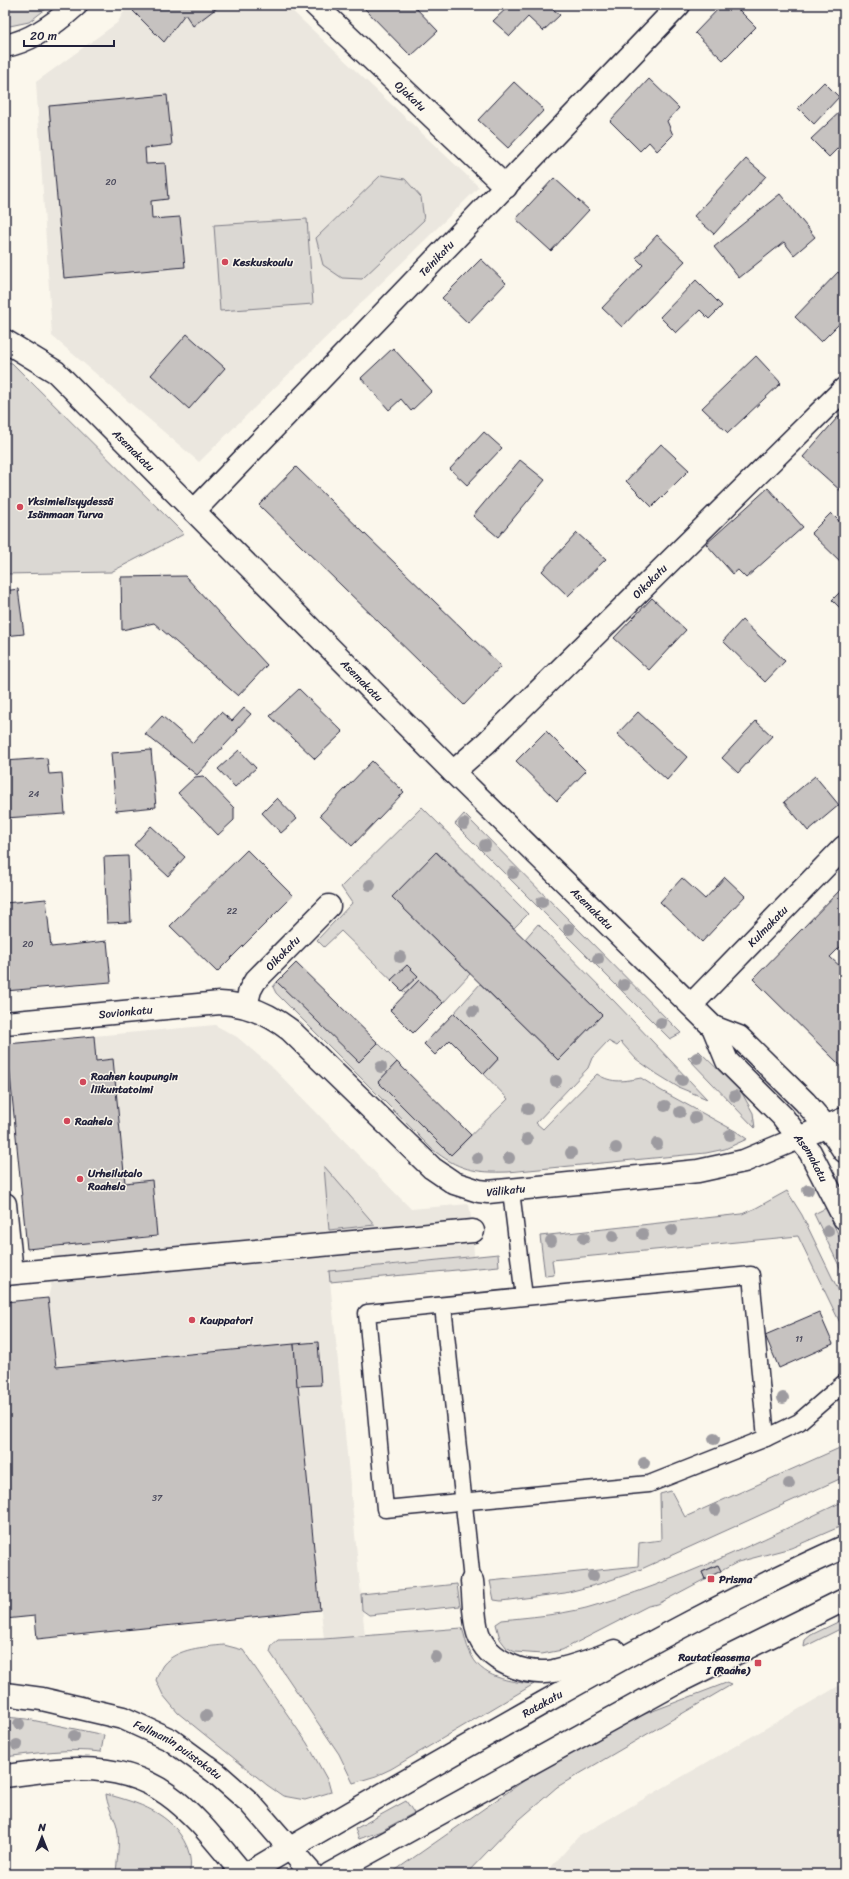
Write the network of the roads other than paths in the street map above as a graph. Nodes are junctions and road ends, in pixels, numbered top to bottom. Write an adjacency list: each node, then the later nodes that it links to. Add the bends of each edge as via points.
1 (76, 5): 4 (street, via 59,20 24,41)
2 (315, 5): 5 (street, Ojakatu)
3 (679, 5): 5 (street, Teinikatu)
4 (5, 46)
5 (506, 187): 8 (street, Teinikatu)
6 (5, 341): 8 (street, Asemakatu, via 56,372)
7 (844, 389): 9 (street, Oikokatu)
8 (194, 511): 9 (street, Asemakatu)
9 (454, 772): 12 (street, Asemakatu)
10 (844, 847): 12 (street, Kulmakatu)
11 (329, 906): 13 (street, Oikokatu, via 255,981)
12 (691, 1005): 15 (street, Asemakatu)
13 (246, 1006): 14 (street, Sovionkatu, via 220,1003); 19 (street, Välikatu, via 267,1015 290,1030 405,1144 442,1176 479,1191)
14 (5, 1023)
15 (713, 1027): 16 (street, Asemakatu, via 738,1037 796,1092); 17 (street, Asemakatu, via 727,1061 782,1116)
16 (835, 1122): 17 (street, Välikatu); 18 (street, Asemakatu)
17 (798, 1138): 19 (street, Välikatu, via 744,1161 704,1170); 21 (street, Asemakatu, via 810,1152)
18 (844, 1151)
19 (511, 1191): 24 (lane)
20 (5, 1204): 23 (street)
21 (844, 1218)
22 (473, 1230): 23 (street)
23 (9, 1274)
24 (524, 1297): 25 (lane); 27 (lane, via 751,1275)
25 (443, 1306): 28 (lane); 28 (lane, via 367,1313 385,1509)
26 (844, 1383): 27 (lane, via 799,1422)
27 (766, 1438): 28 (lane, via 648,1484)
28 (464, 1502): 30 (lane)
29 (844, 1547): 32 (street, Ratakatu)
30 (472, 1581): 32 (street, via 478,1633 487,1651 502,1663 525,1670 552,1671 608,1654)
31 (844, 1600): 39 (street, via 678,1682)
32 (691, 1622): 35 (street, Ratakatu, via 398,1785)
33 (5, 1694): 35 (street, Fellmanin puistokatu, via 42,1699 123,1718 170,1740 216,1773 249,1802)
34 (5, 1776): 36 (street, via 80,1768 105,1769 153,1784 170,1794 205,1829)
35 (290, 1849): 37 (street, Ratakatu); 38 (street, Fellmanin puistokatu)
36 (243, 1874)
37 (248, 1874)
38 (312, 1874)
39 (330, 1874)

